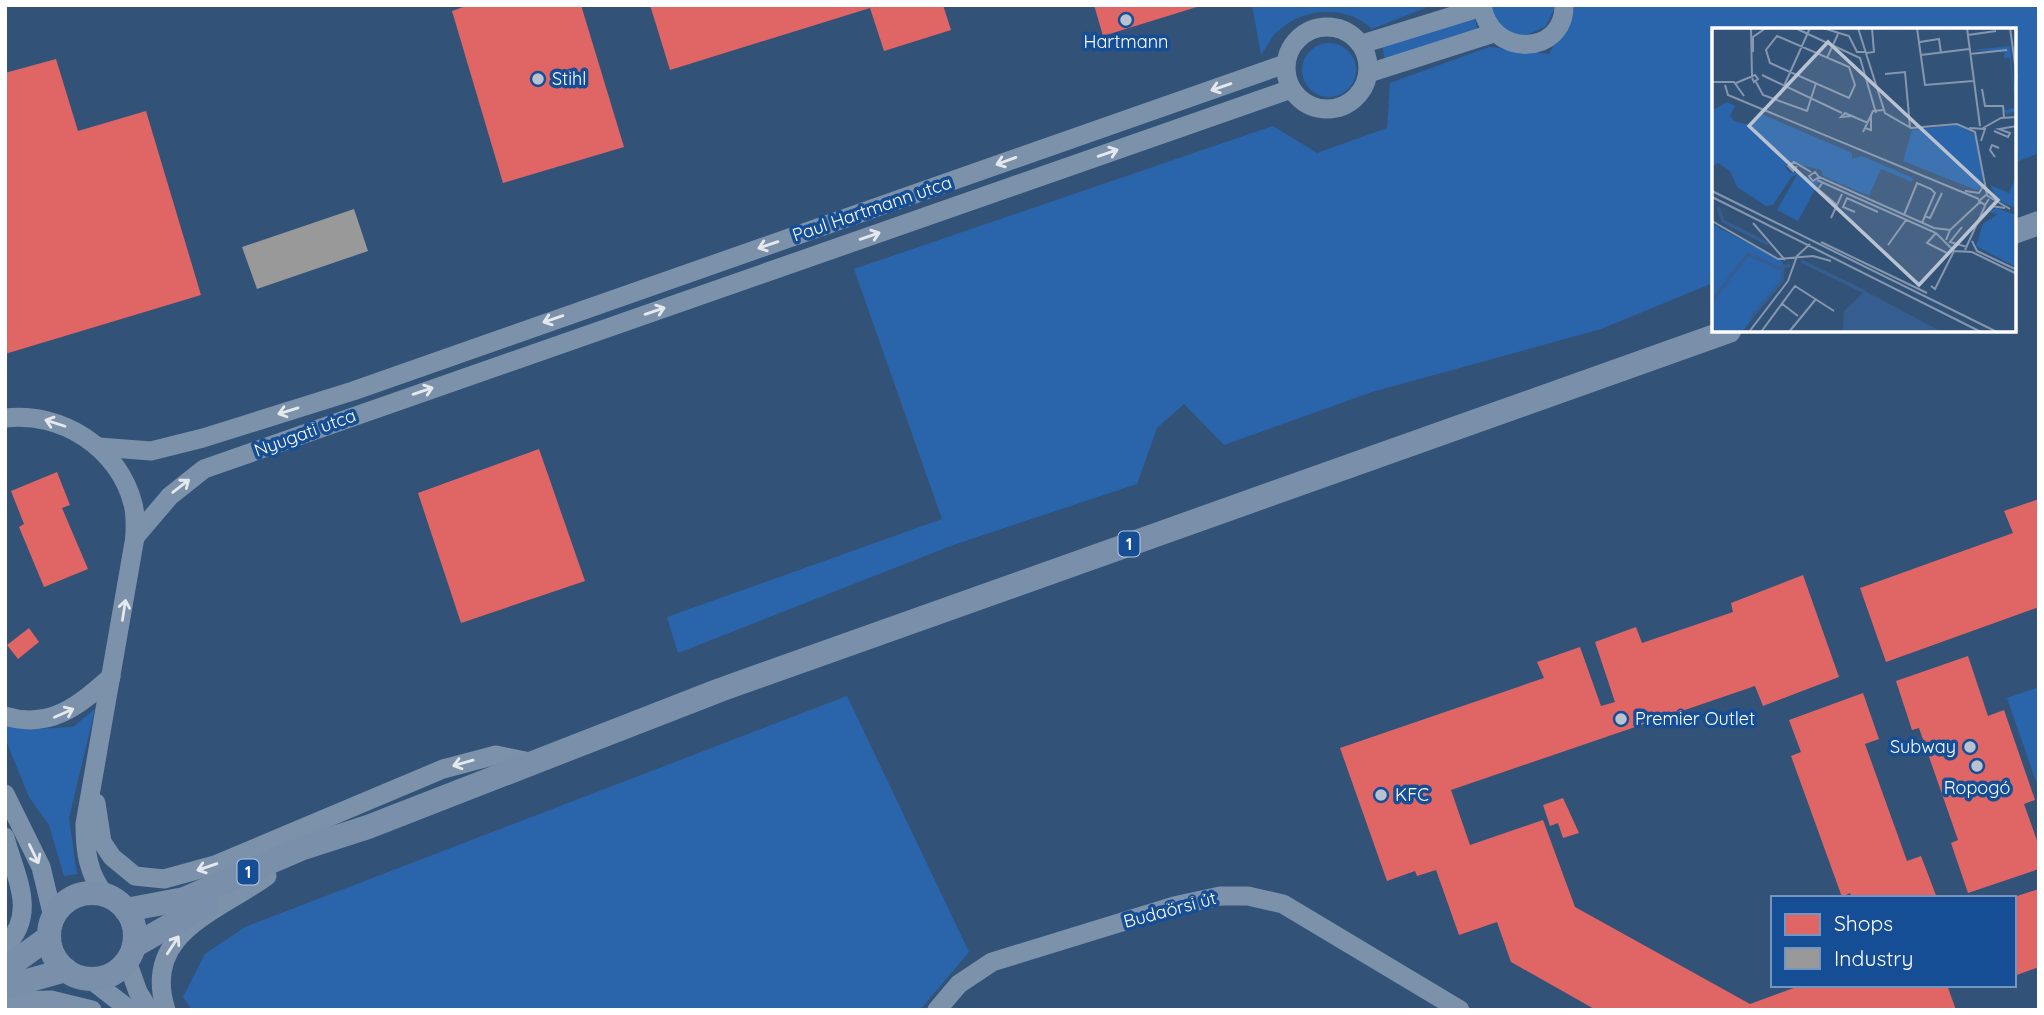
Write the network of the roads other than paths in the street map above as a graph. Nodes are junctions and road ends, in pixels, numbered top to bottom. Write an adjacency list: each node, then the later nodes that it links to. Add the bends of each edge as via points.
1 (1564, 5): 3 (street, via 1560,24 1539,42 1525,46 1510,43)
2 (1482, 6): 3 (street); 4 (street)
3 (1494, 33): 6 (street)
4 (1362, 44): 5 (street, via 1340,28 1320,27 1293,44); 6 (street)
5 (1286, 64): 7 (street); 11 (street, Paul Hartmann utca, one-way to 11)
6 (1369, 74): 7 (street, via 1358,96 1337,109 1323,110 1305,103)
7 (1291, 89): 12 (street, Paul Hartmann utca, one-way to 7)
8 (2039, 223): 9 (main road)
9 (2016, 231)
10 (1726, 332): 18 (main road, 1, via 733,685)
11 (458, 354): 14 (street, Nyugati utca, one-way to 14, via 204,438 151,451)
12 (498, 365): 15 (street, Nyugati utca, one-way to 12, via 170,496 204,469)
13 (5, 418): 14 (street, one-way to 13, via 75,430 46,420)
14 (99, 447): 15 (street, via 134,504)
15 (135, 537): 16 (street, one-way to 15)
16 (111, 677): 17 (street, one-way to 16, via 23,720 61,716); 19 (street)
17 (5, 716)
18 (530, 762): 19 (street, one-way to 19, via 496,755 443,769 215,865 164,878 135,876 112,857 98,826); 21 (main road, 1)
19 (93, 774): 24 (street, via 85,844 91,873)
20 (5, 794): 26 (street, one-way to 26, via 41,867)
21 (368, 827): 23 (main road, 1); 25 (main road, 1, via 303,848 184,899)
22 (5, 837): 27 (street, via 23,909 15,934)
23 (267, 876): 28 (main road, 1, via 186,914); 37 (street, one-way to 23, via 161,972 176,940 201,916)
24 (104, 895): 25 (main road); 26 (main road, via 75,897)
25 (126, 910): 28 (main road, via 134,927)
26 (51, 927): 29 (main road); 30 (main road, via 53,955)
27 (5, 946)
28 (130, 953): 31 (main road, 1, via 111,975); 36 (street)
29 (5, 969)
30 (66, 970): 31 (main road); 32 (main road)
31 (90, 979): 35 (street)
32 (5, 987)
33 (5, 1001): 34 (street, via 51,1000)
34 (92, 1010)
35 (130, 1010)
36 (149, 1010)
37 (166, 1010)
38 (937, 1010): 39 (street, Budaörsi út, via 959,984 1000,959 1220,896 1248,896 1283,904)
39 (1460, 1010)

